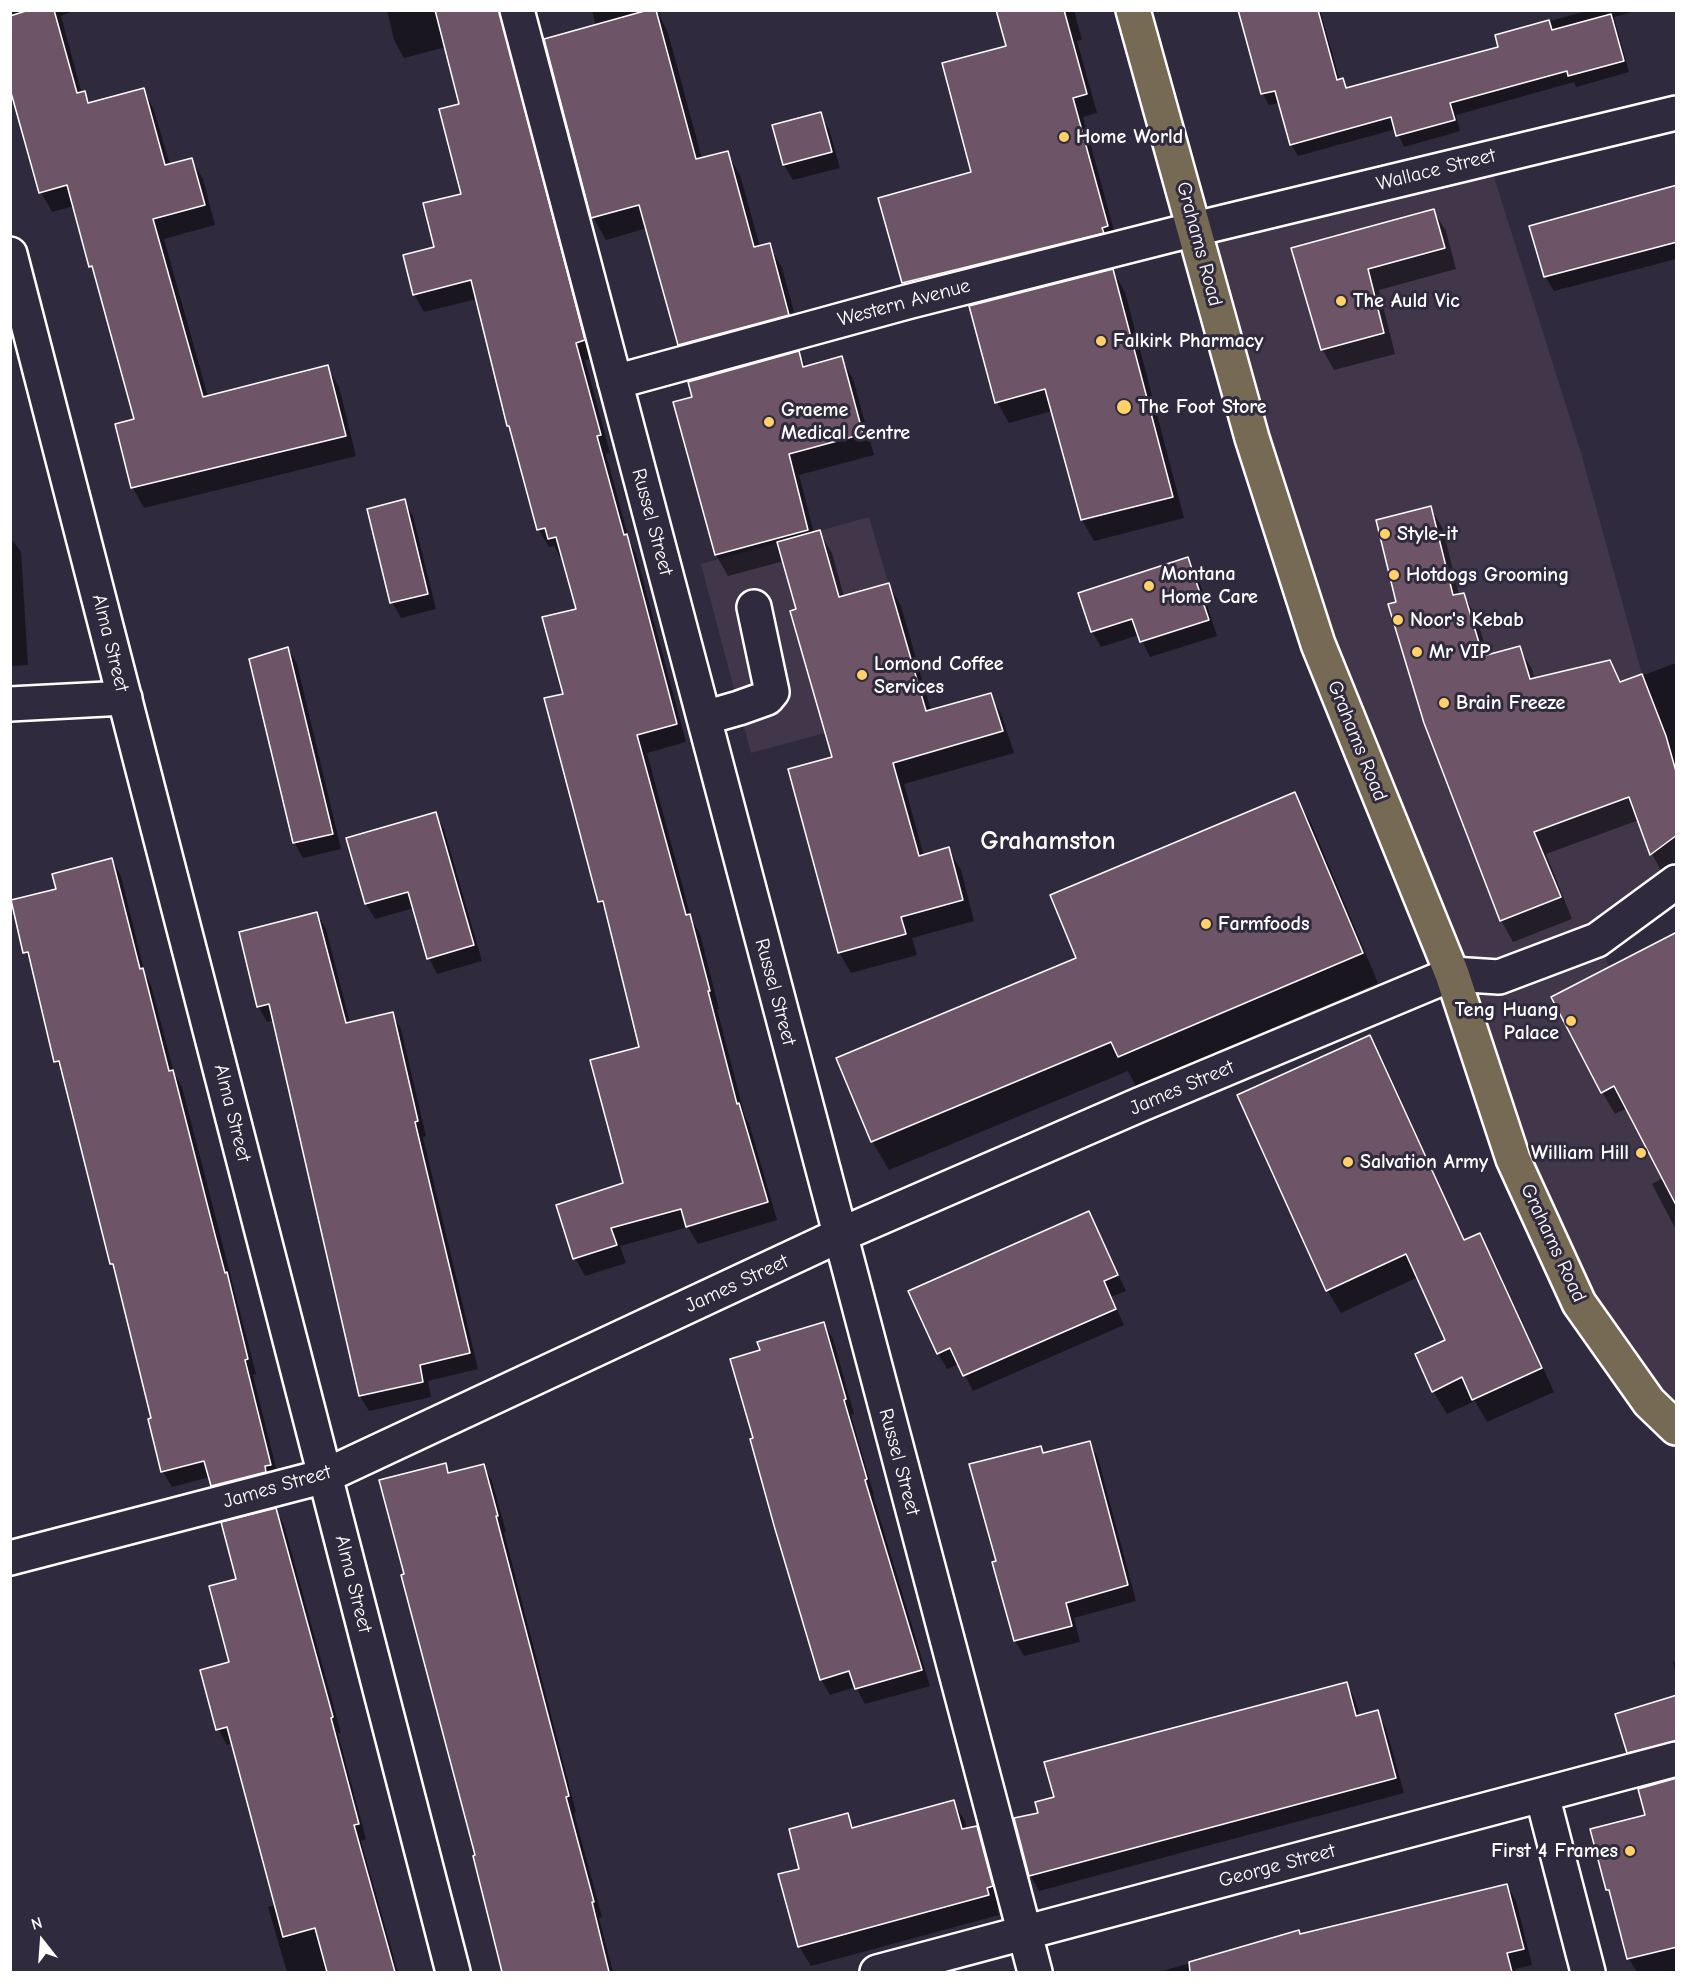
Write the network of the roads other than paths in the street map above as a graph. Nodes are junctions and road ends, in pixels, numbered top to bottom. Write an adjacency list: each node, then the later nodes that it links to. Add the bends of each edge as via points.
1 (518, 10): 6 (street, Russel Street)
2 (1133, 10): 4 (main road, Grahams Road)
3 (1677, 113): 4 (street, Wallace Street)
4 (1195, 229): 6 (street, Western Avenue); 12 (main road, Grahams Road, via 1252,438 1318,644)
5 (10, 254): 8 (street, Alma Street)
6 (615, 382): 10 (street, Russel Street)
7 (753, 607): 10 (street, via 772,692 767,698)
8 (124, 698): 9 (street); 15 (street, Alma Street)
9 (10, 704)
10 (704, 718): 13 (street, Russel Street)
11 (1677, 882): 12 (street, via 1597,940 1499,977)
12 (1452, 974): 13 (street, James Street); 14 (main road, Grahams Road, via 1513,1159 1579,1303 1649,1402)
13 (840, 1235): 15 (street, James Street); 19 (street, Russel Street)
14 (1677, 1428)
15 (325, 1476): 16 (street, James Street); 20 (street, Alma Street)
16 (10, 1558)
17 (1677, 1759): 18 (street, George Street)
18 (1542, 1795): 19 (street, George Street); 23 (street)
19 (1023, 1933): 21 (street, George Street); 22 (street, Russel Street)
20 (453, 1972)
21 (877, 1972)
22 (1035, 1972)
23 (1588, 1972)

